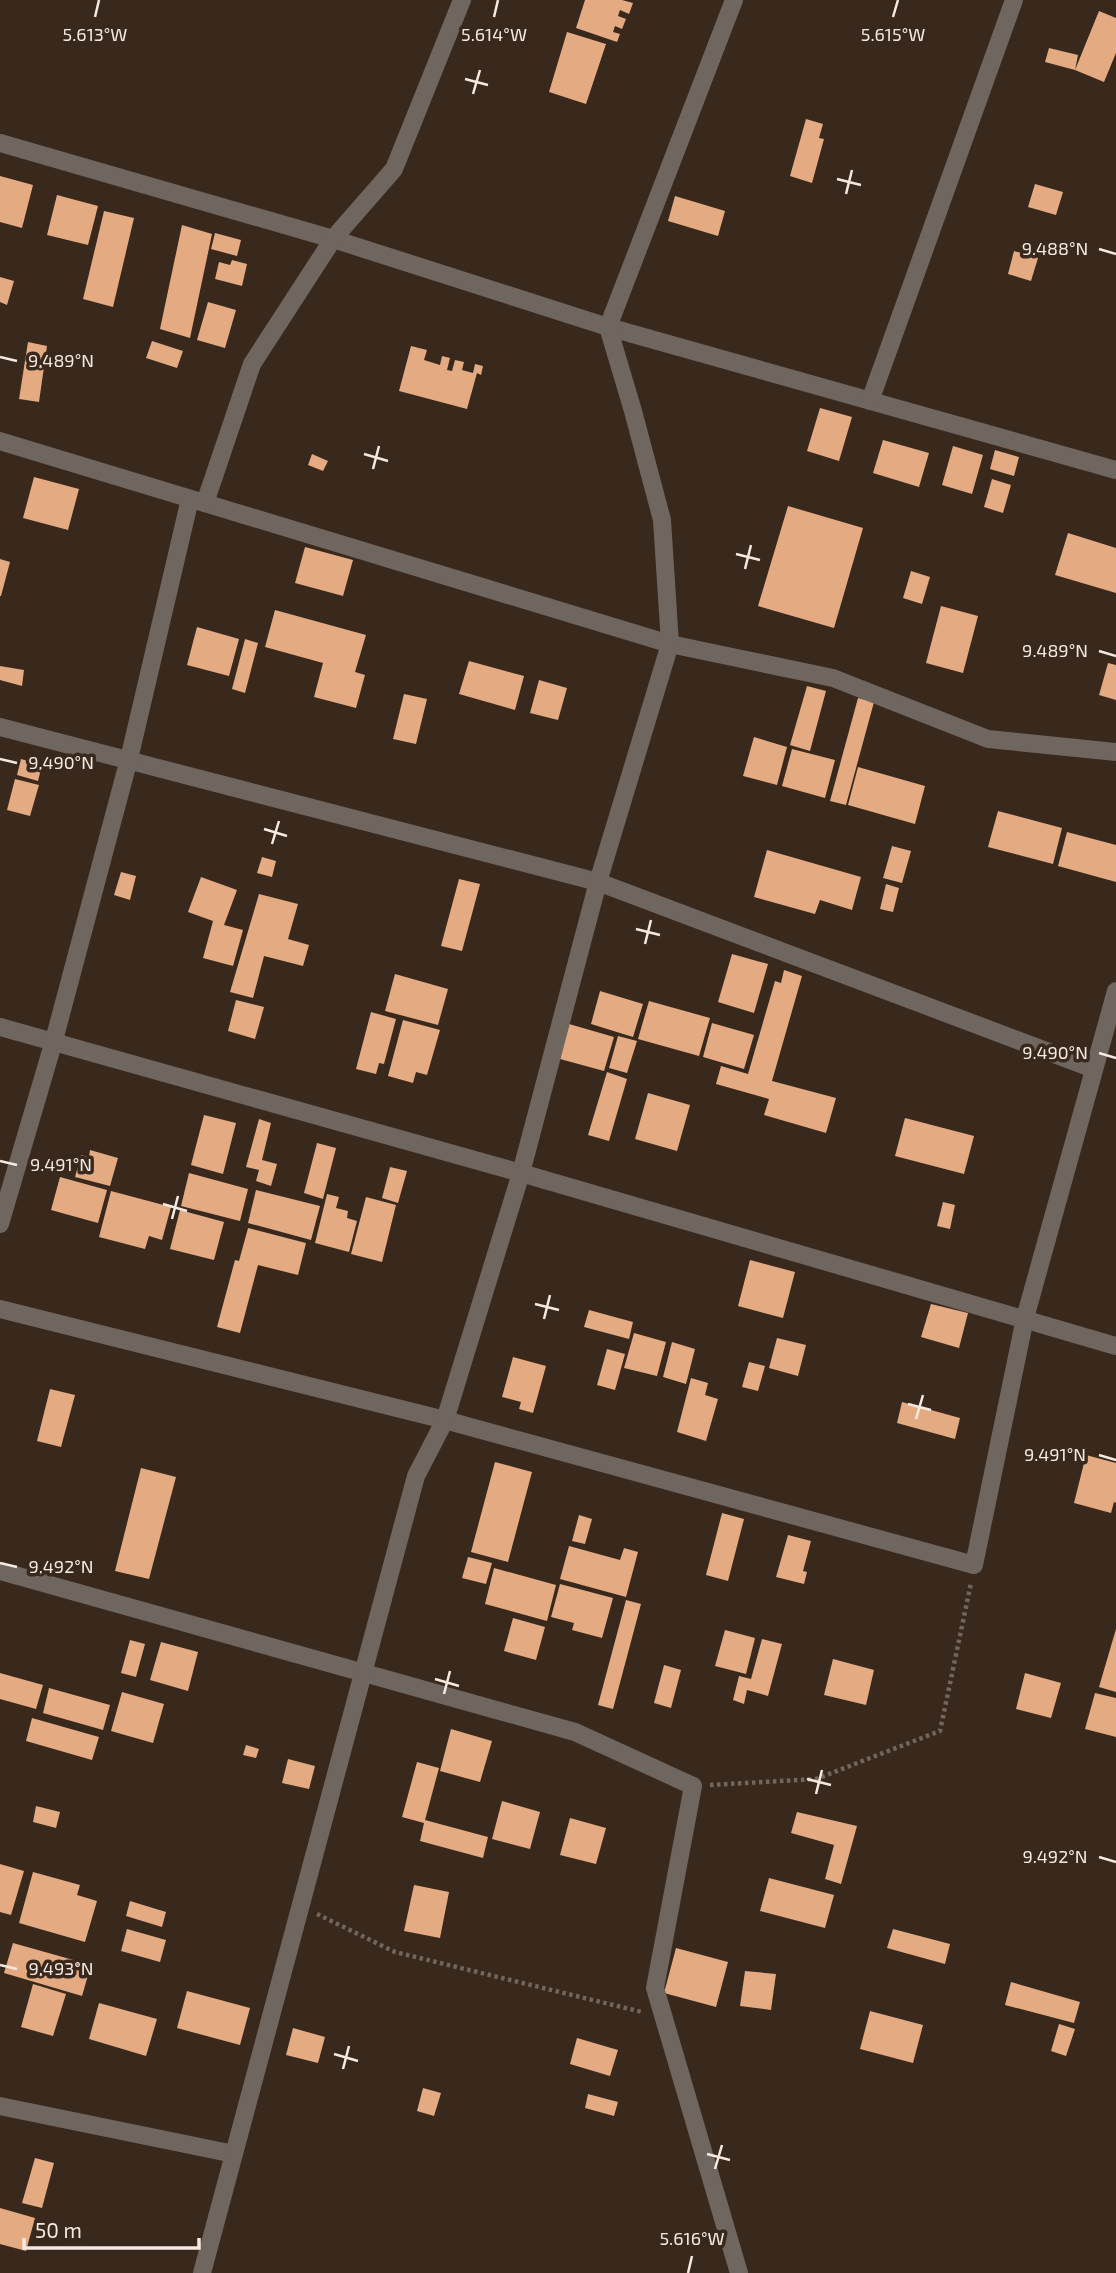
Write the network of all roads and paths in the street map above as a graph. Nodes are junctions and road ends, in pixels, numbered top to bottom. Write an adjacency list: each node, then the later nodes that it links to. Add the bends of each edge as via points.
1 (462, 0): 5 (street, via 394,169)
2 (734, 0): 6 (street)
3 (1014, 0): 7 (street)
4 (0, 143): 5 (street)
5 (333, 239): 6 (street); 10 (street, via 252,364)
6 (608, 327): 7 (street); 11 (street, via 662,520)
7 (870, 401): 9 (street)
8 (0, 441): 10 (street)
9 (1116, 470)
10 (198, 501): 11 (street); 14 (street)
11 (670, 643): 13 (street, via 833,678 988,739); 15 (street)
12 (0, 727): 14 (street)
13 (1116, 752)
14 (129, 760): 15 (street); 18 (street)
15 (598, 882): 19 (street); 20 (street)
16 (1116, 991): 19 (street)
17 (0, 1027): 18 (street)
18 (53, 1044): 20 (street); 21 (street)
19 (1094, 1069): 23 (street)
20 (521, 1173): 23 (street); 25 (street)
21 (0, 1224)
22 (0, 1309): 25 (street)
23 (1025, 1318): 24 (street); 26 (street)
24 (1116, 1346)
25 (445, 1419): 26 (street); 28 (street, via 416,1476)
26 (974, 1565): 29 (path, via 940,1731 816,1779)
27 (0, 1571): 28 (street)
28 (364, 1674): 29 (street, via 575,1732); 30 (street)
29 (693, 1786): 31 (street, via 655,1988)
30 (302, 1906): 31 (path, via 395,1952); 33 (street)
31 (664, 2017): 35 (street)
32 (0, 2106): 33 (street)
33 (234, 2154): 34 (street)
34 (202, 2273)
35 (739, 2273)

